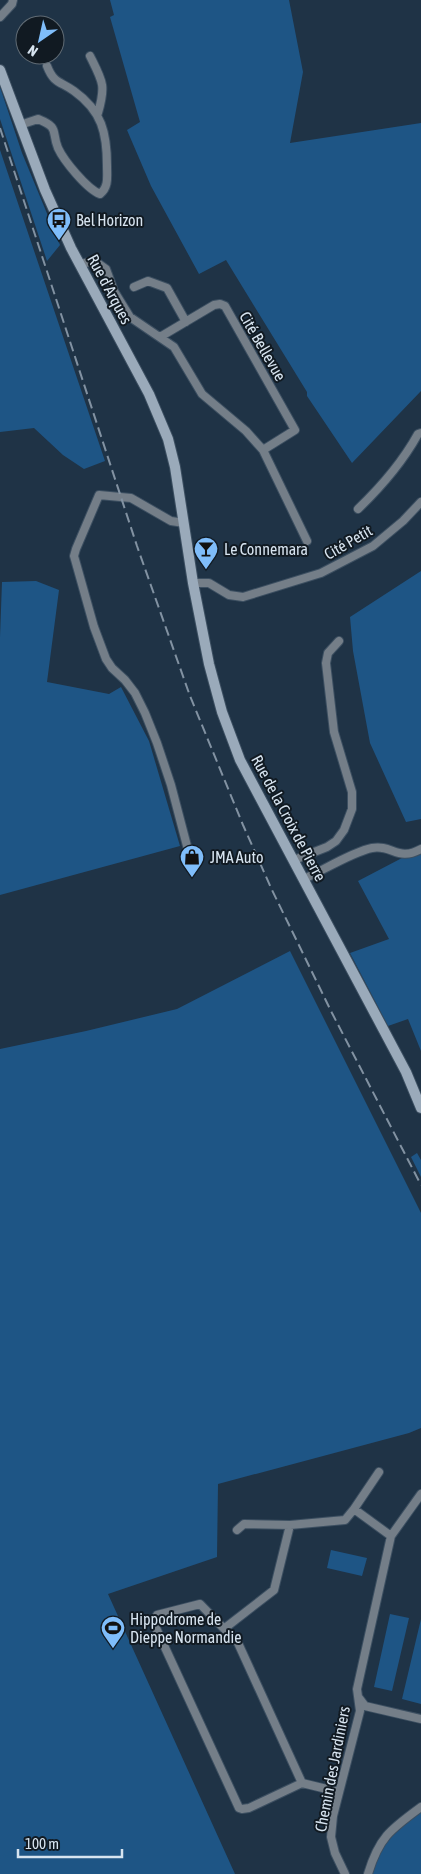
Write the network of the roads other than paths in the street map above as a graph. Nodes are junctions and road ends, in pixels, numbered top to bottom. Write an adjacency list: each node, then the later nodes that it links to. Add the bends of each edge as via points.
1 (13, 0): 2 (street)
2 (0, 17)
3 (90, 56): 6 (street, via 101,78 103,93)
4 (46, 66): 6 (street, via 52,78 74,90)
5 (0, 70): 7 (main road, Rue d'Arques)
6 (98, 113): 7 (street, via 107,146 107,181 105,190 100,194 94,192 63,156 50,123 38,118)
7 (20, 124): 8 (main road, Rue d'Arques)
8 (80, 264): 11 (street, via 90,262 106,269 114,291 130,317); 16 (main road, Rue d'Arques, via 161,421 175,467)
9 (134, 287): 10 (street, via 148,280 167,288)
10 (186, 322): 11 (street, Cité Bellevue); 13 (street, Cité Bellevue, via 214,305 224,306 295,430)
11 (160, 337): 13 (street, via 174,347 202,394 246,430)
12 (421, 433): 15 (street, via 392,474)
13 (263, 450): 17 (street)
14 (421, 502): 18 (street, Cité Petit, via 373,546 321,573 244,597 229,595 208,584)
15 (358, 509)
16 (184, 523): 18 (main road, Rue de la Croix de Pierre); 22 (street, via 171,522 131,498 99,494 74,556 106,659 135,693 146,713 171,785)
17 (307, 542)
18 (193, 583): 21 (main road, Rue de la Croix de Pierre, via 222,712 240,760)
19 (339, 641): 21 (street, via 328,653 326,663 334,732 352,792 352,809 336,841 327,848)
20 (421, 849): 23 (street, via 409,854 382,848 364,850)
21 (294, 860): 23 (main road, Rue de la Croix de Pierre)
22 (192, 865)
23 (304, 879): 24 (main road, Rue de la Croix de Pierre, via 406,1072)
24 (421, 1108)
25 (379, 1472): 27 (street)
26 (421, 1494): 30 (street)
27 (354, 1509): 28 (street, via 345,1520); 30 (street)
28 (290, 1525): 29 (street, via 244,1524); 31 (street, via 274,1590)
29 (236, 1530)
30 (392, 1536): 32 (street, Chemin des Jardiniers)
31 (225, 1628): 34 (street, via 238,1643); 34 (street, via 200,1604 162,1612 154,1618 239,1808 245,1809)
32 (358, 1696): 33 (street, via 364,1706); 35 (street, Chemin des Jardiniers, via 360,1711)
33 (421, 1719)
34 (302, 1783): 35 (street)
35 (339, 1792): 37 (street, Chemin des Jardiniers, via 331,1838)
36 (421, 1807): 38 (street, via 383,1838)
37 (345, 1874)
38 (368, 1874)

